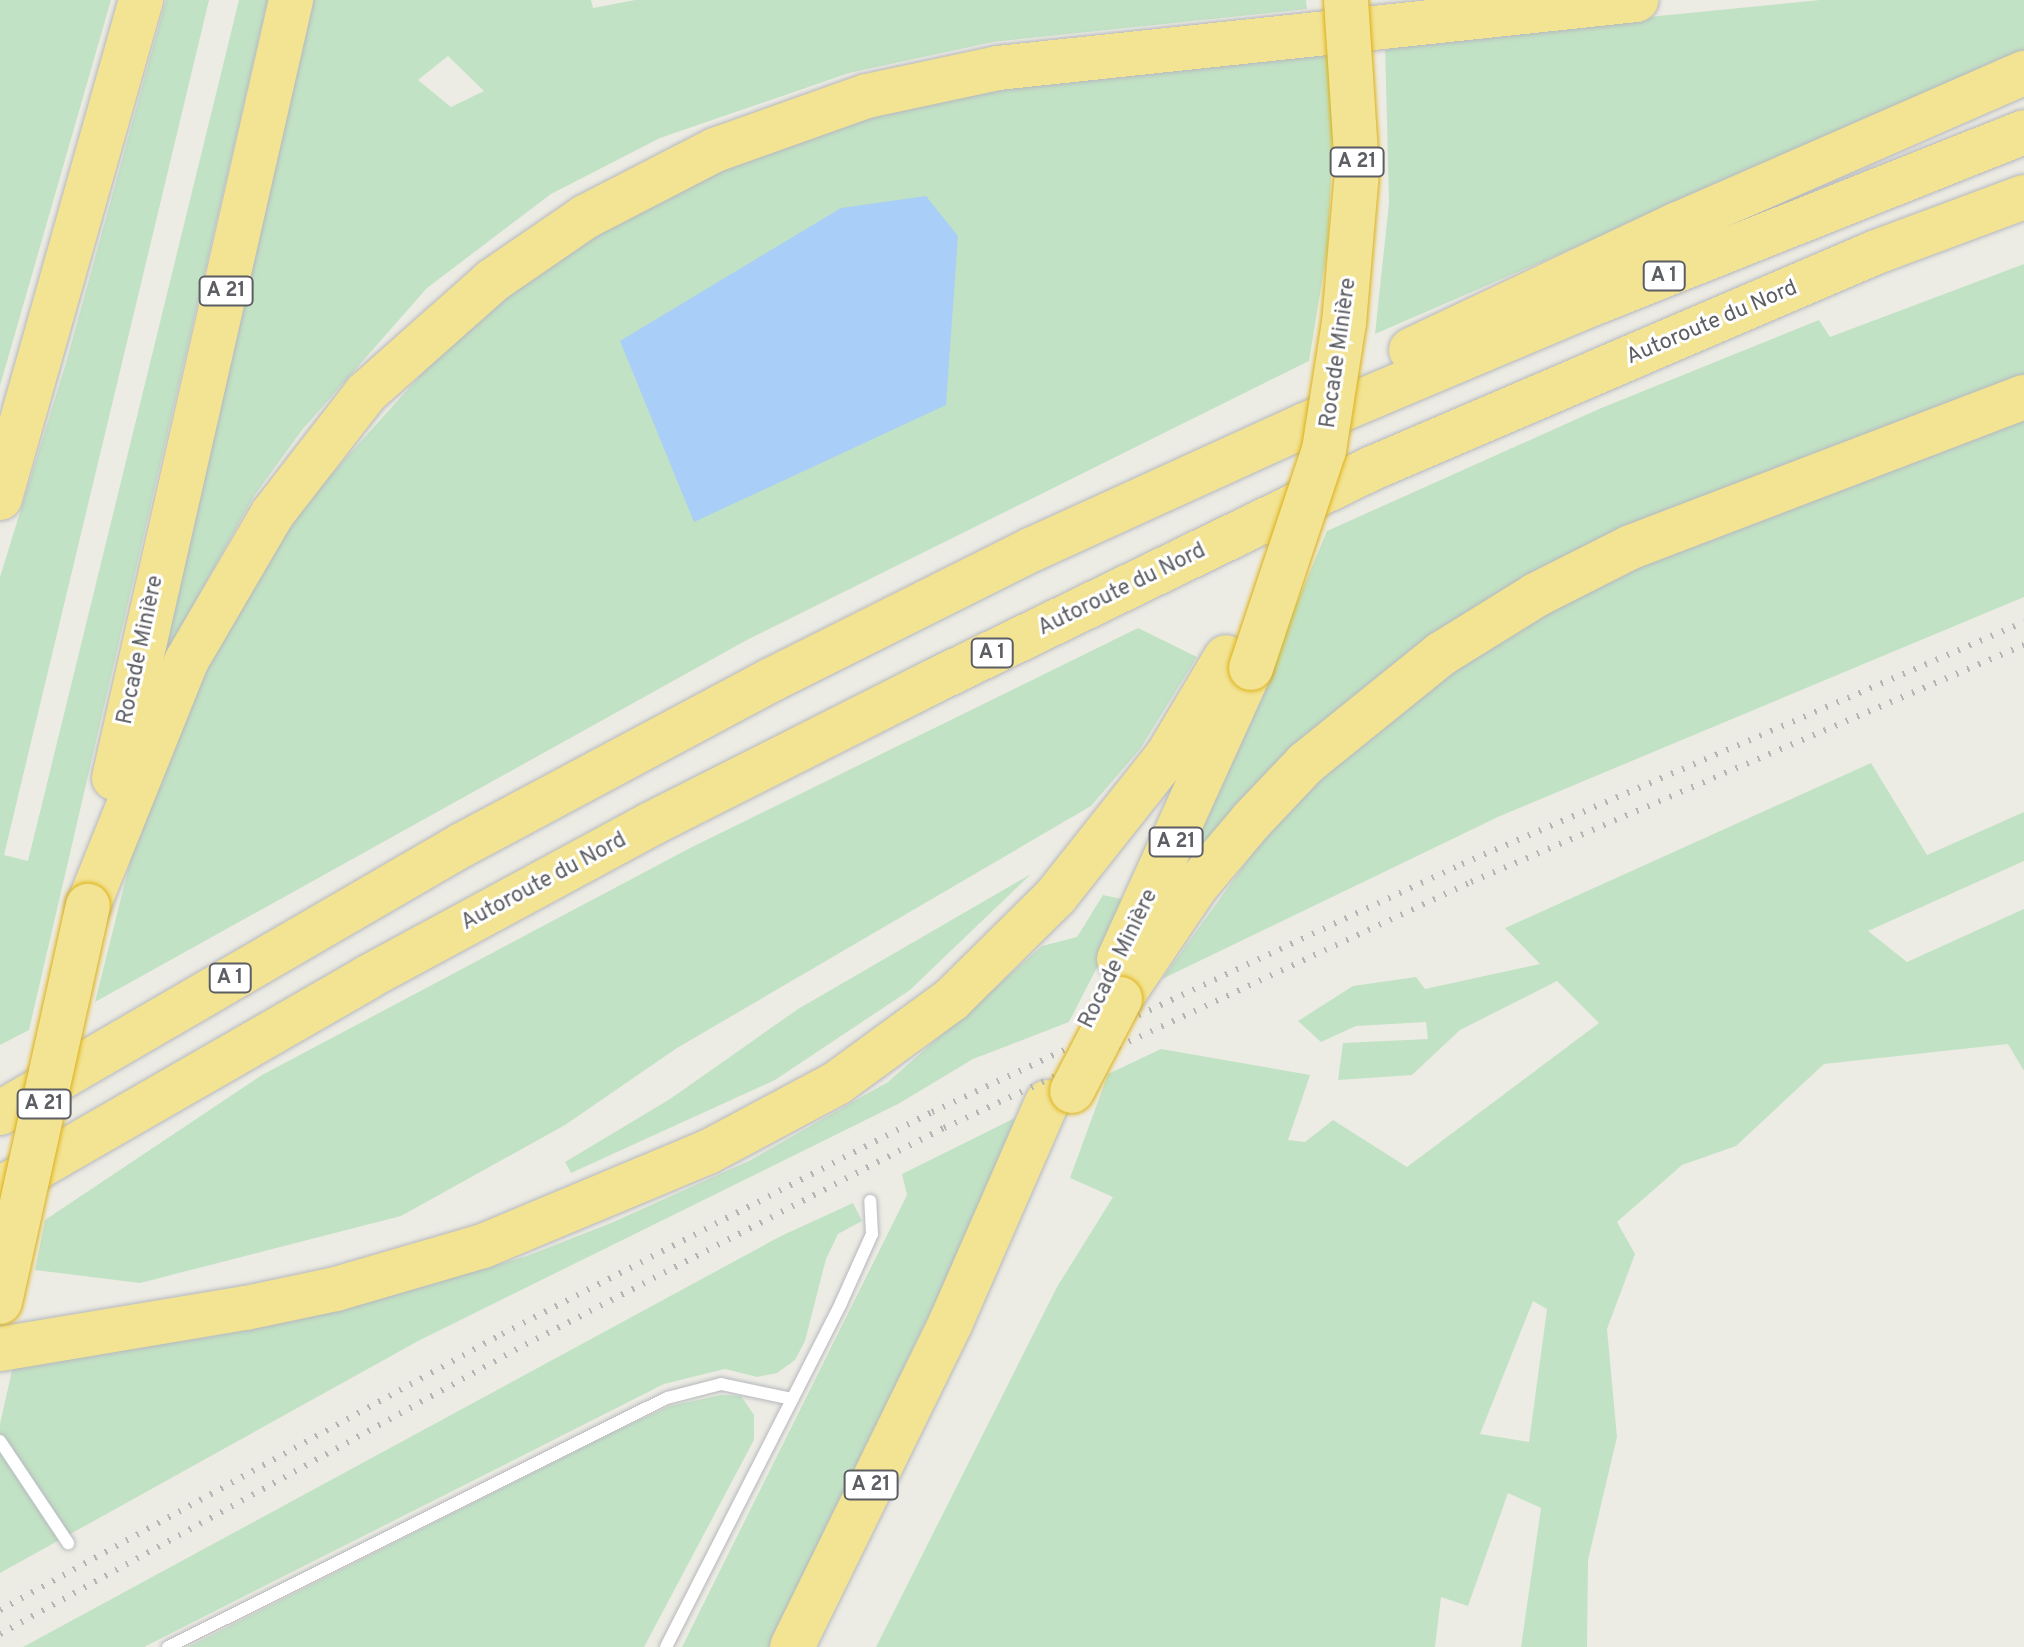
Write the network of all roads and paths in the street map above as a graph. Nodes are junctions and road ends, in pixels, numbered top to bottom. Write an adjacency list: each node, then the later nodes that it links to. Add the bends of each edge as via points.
1 (141, 0): 10 (highway)
2 (291, 0): 12 (highway, Rocade Minière / A 21, via 248,204 155,580)
3 (1346, 0): 11 (highway, Rocade Minière / A 21, bridge, via 1357,170 1344,323 1324,450)
4 (1636, 0): 12 (highway, via 998,68 867,96 715,150 585,217 492,281 366,393 273,513 187,660)
5 (2024, 73): 9 (highway, via 1678,224 1375,368)
6 (2024, 132): 9 (highway, A 1)
7 (2024, 197): 15 (highway, Autoroute du Nord / A 1, via 1874,253 1375,467 934,681 651,824 381,970)
8 (2024, 397): 13 (highway, via 1631,547 1536,595 1441,654 1306,763 1197,885)
9 (1305, 425): 14 (highway, A 1, via 1033,549 771,680 397,882)
10 (0, 498)
11 (1239, 663): 13 (highway, Rocade Minière / A 21, via 1179,837); 18 (highway, via 1056,896 952,999 837,1083 695,1158 483,1246 336,1289)
12 (88, 906): 17 (highway, Rocade Minière / A 21, bridge)
13 (1107, 1005): 24 (highway, Rocade Minière / A 21)
14 (0, 1113)
15 (0, 1189)
16 (870, 1201): 19 (lane, via 872,1234)
17 (0, 1302)
18 (0, 1349)
19 (792, 1399): 22 (lane, via 721,1384 667,1398); 23 (lane)
20 (0, 1441): 21 (lane)
21 (68, 1543)
22 (168, 1647)
23 (666, 1647)
24 (792, 1647)

